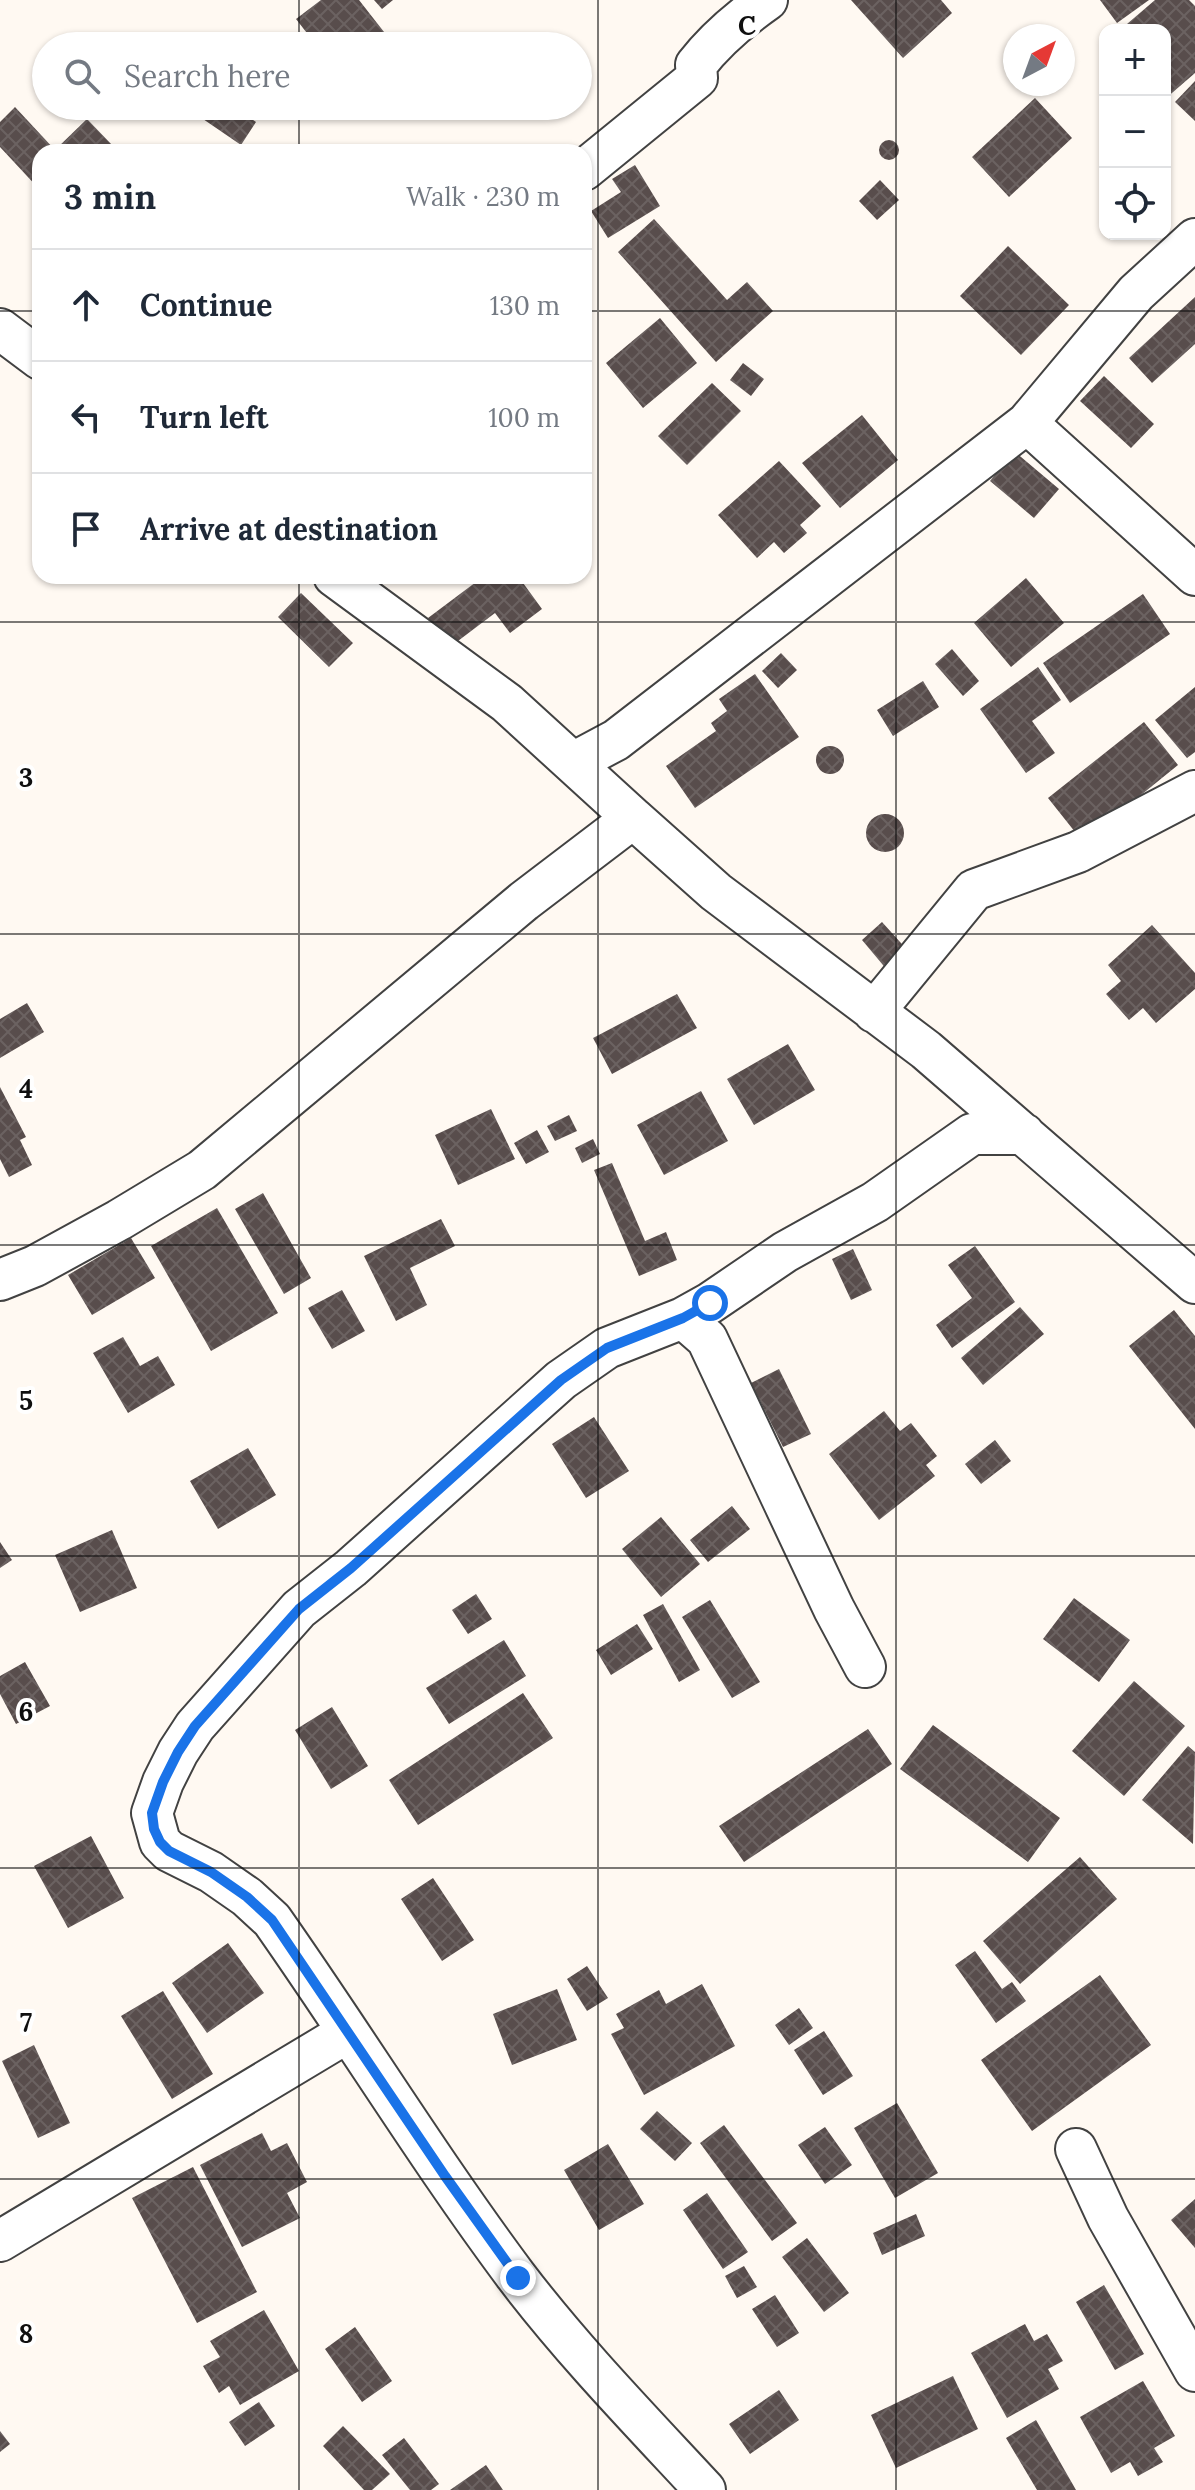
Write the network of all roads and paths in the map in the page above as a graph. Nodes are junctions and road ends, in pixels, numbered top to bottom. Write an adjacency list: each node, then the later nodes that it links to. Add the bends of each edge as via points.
1 (767, 0): 2 (street, via 711,45 696,65 697,78)
2 (592, 163)
3 (1195, 239): 6 (street, via 1136,293)
4 (0, 329): 5 (street)
5 (32, 353)
6 (1027, 423): 7 (street); 9 (street, via 616,740)
7 (1195, 575)
8 (345, 584): 9 (street, via 507,703)
9 (573, 763): 11 (street)
10 (1195, 791): 12 (street, via 1078,852 974,890)
11 (633, 818): 12 (street, via 716,892); 16 (street, via 524,901 202,1170 35,1266)
12 (874, 1012): 13 (street)
13 (980, 1096): 14 (street); 15 (street)
14 (972, 1134): 15 (street); 18 (street, via 875,1202 785,1252)
15 (1024, 1134): 17 (street)
16 (0, 1280)
17 (1195, 1283)
18 (700, 1320): 19 (street); 20 (street, via 607,1348 561,1380 299,1609 195,1726 163,1782 152,1813 160,1842 223,1880 272,1920)
19 (865, 1667)
20 (348, 2032): 22 (street); 24 (street, via 518,2278)
21 (1076, 2149): 23 (street, via 1108,2218)
22 (0, 2241)
23 (1195, 2371)
24 (705, 2490)

